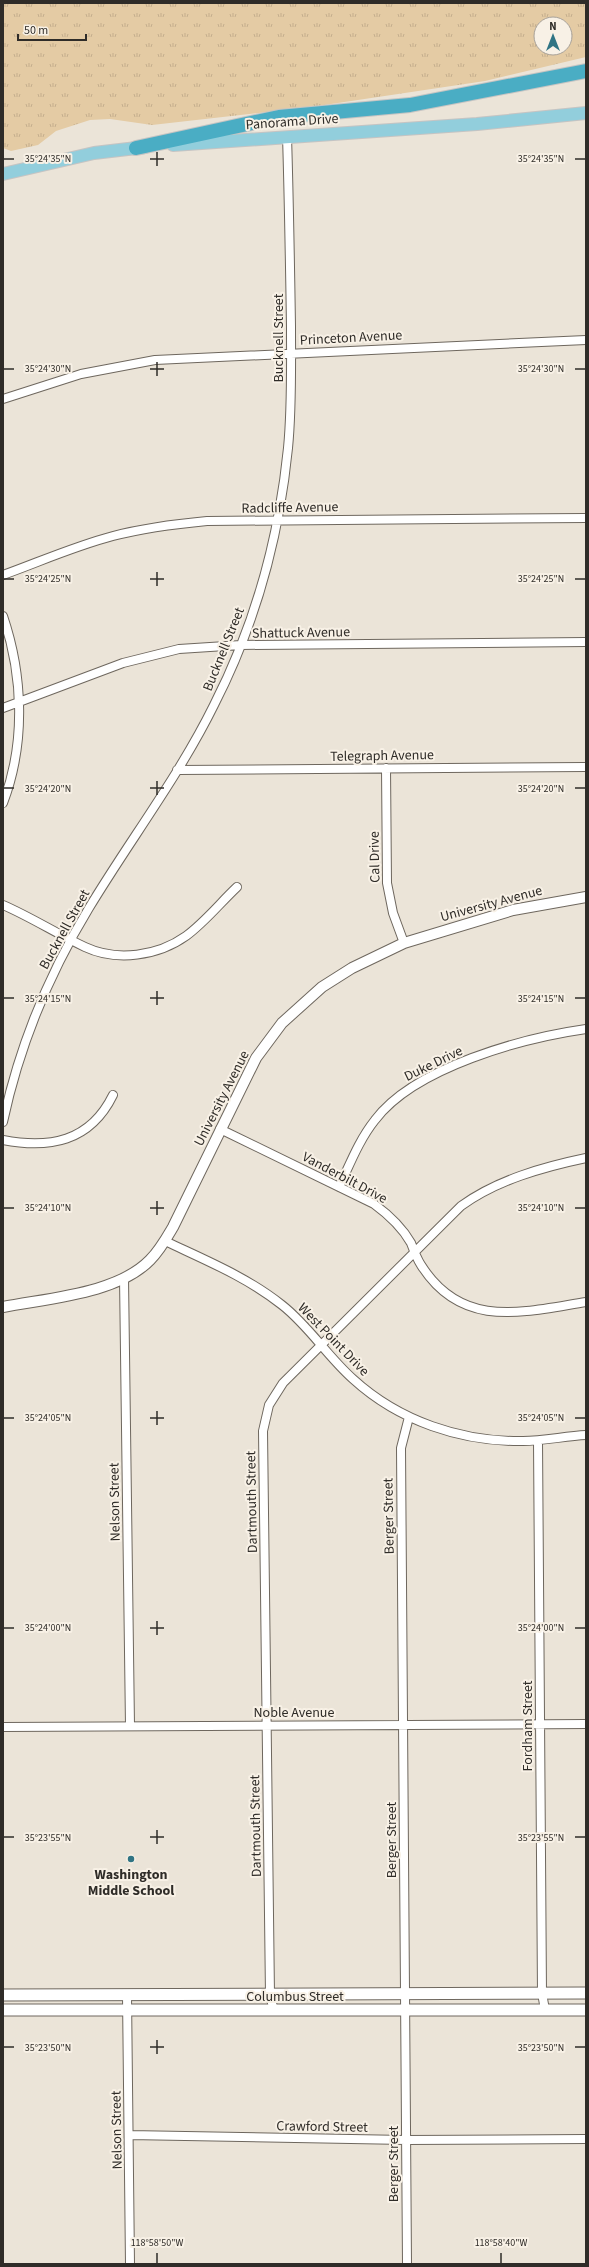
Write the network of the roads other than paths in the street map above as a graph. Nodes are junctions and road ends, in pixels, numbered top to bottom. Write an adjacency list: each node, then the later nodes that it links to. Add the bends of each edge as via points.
1 (586, 71): 4 (highway, via 410,105 279,117)
2 (586, 113): 3 (main road, Panorama Drive, via 477,124)
3 (287, 136): 4 (main road, Panorama Drive); 7 (street, Bucknell Street)
4 (136, 148): 5 (main road, Panorama Drive, via 64,159)
5 (3, 174)
6 (586, 340): 7 (street, Princeton Avenue)
7 (291, 353): 8 (street, Princeton Avenue, via 188,357 123,365 50,382); 10 (street, Bucknell Street, via 289,445)
8 (3, 399)
9 (586, 518): 10 (street, Radcliffe Avenue)
10 (278, 520): 11 (street, Radcliffe Avenue, via 207,521 144,529 83,545); 14 (street, Bucknell Street, via 265,573)
11 (3, 575)
12 (3, 616): 15 (street, via 13,653)
13 (586, 642): 14 (street, Shattuck Avenue)
14 (241, 645): 15 (street, Shattuck Avenue, via 193,648 150,655); 19 (street, Bucknell Street, via 215,704)
15 (19, 702): 16 (street, Shattuck Avenue); 20 (street, via 16,751)
16 (3, 708)
17 (586, 767): 18 (street, Telegraph Avenue)
18 (386, 768): 19 (street, Telegraph Avenue); 25 (street, Cal Drive, via 388,894)
19 (177, 770): 24 (street, Bucknell Street)
20 (3, 803)
21 (237, 887): 24 (street, via 186,936 158,950 143,954 112,955 86,948)
22 (586, 897): 25 (street, University Avenue, via 513,910)
23 (3, 905): 24 (street)
24 (70, 940): 28 (street, Bucknell Street, via 28,1034)
25 (404, 943): 29 (street, University Avenue, via 352,968 322,987 282,1024 248,1070)
26 (586, 1029): 32 (street, Duke Drive, via 507,1047 454,1066 412,1086 375,1119 364,1135)
27 (113, 1095): 30 (street, via 103,1112 93,1122 70,1137 41,1145)
28 (3, 1122)
29 (220, 1129): 32 (street, Vanderbilt Drive); 33 (street, University Avenue)
30 (3, 1140)
31 (586, 1158): 34 (street, Dartmouth Street, via 537,1170 472,1198)
32 (339, 1187): 34 (street, Vanderbilt Drive, via 384,1211 403,1230)
33 (165, 1241): 35 (street, University Avenue, via 150,1261); 38 (street, West Point Drive, via 244,1279 266,1293 300,1321)
34 (415, 1252): 36 (street, Vanderbilt Drive, via 430,1278 441,1289 477,1310 512,1313); 38 (street, Dartmouth Street)
35 (124, 1278): 37 (street, University Avenue, via 98,1288); 46 (street, Nelson Street)
36 (586, 1302)
37 (3, 1307)
38 (321, 1345): 39 (street, West Point Drive, via 354,1380 374,1396); 44 (street, Dartmouth Street, via 275,1394 269,1405 263,1431)
39 (409, 1417): 41 (street, West Point Drive, via 475,1438); 45 (street, Berger Street, via 401,1448)
40 (586, 1435): 41 (street, West Point Drive)
41 (538, 1441): 42 (street, Fordham Street)
42 (540, 1724): 43 (street, Noble Avenue); 45 (street, Noble Avenue); 50 (street, Fordham Street)
43 (586, 1724)
44 (267, 1725): 45 (street, Noble Avenue); 46 (street, Noble Avenue); 53 (street, Dartmouth Street)
45 (404, 1725): 49 (street, Berger Street)
46 (130, 1726): 47 (street, Noble Avenue)
47 (3, 1727)
48 (586, 1993): 50 (main road, Columbus Street)
49 (405, 1994): 50 (main road, Columbus Street); 53 (main road, Columbus Street); 59 (street, Berger Street)
50 (542, 1994): 56 (street, Fordham Street)
51 (3, 1995): 52 (main road, Columbus Street)
52 (127, 1995): 53 (main road, Columbus Street); 55 (street, Nelson Street)
53 (270, 1995): 58 (street, Dartmouth Street)
54 (3, 2010): 55 (main road, Columbus Street)
55 (128, 2010): 58 (main road, Columbus Street); 60 (street, Nelson Street)
56 (545, 2010): 57 (main road, Columbus Street); 59 (main road, Columbus Street)
57 (586, 2010)
58 (274, 2011): 59 (main road, Columbus Street)
59 (405, 2011): 62 (street, Berger Street)
60 (129, 2136): 62 (street, Crawford Street); 63 (street, Nelson Street)
61 (586, 2139): 62 (street, Crawford Street)
62 (406, 2140): 64 (street, Berger Street)
63 (130, 2264)
64 (407, 2264)

